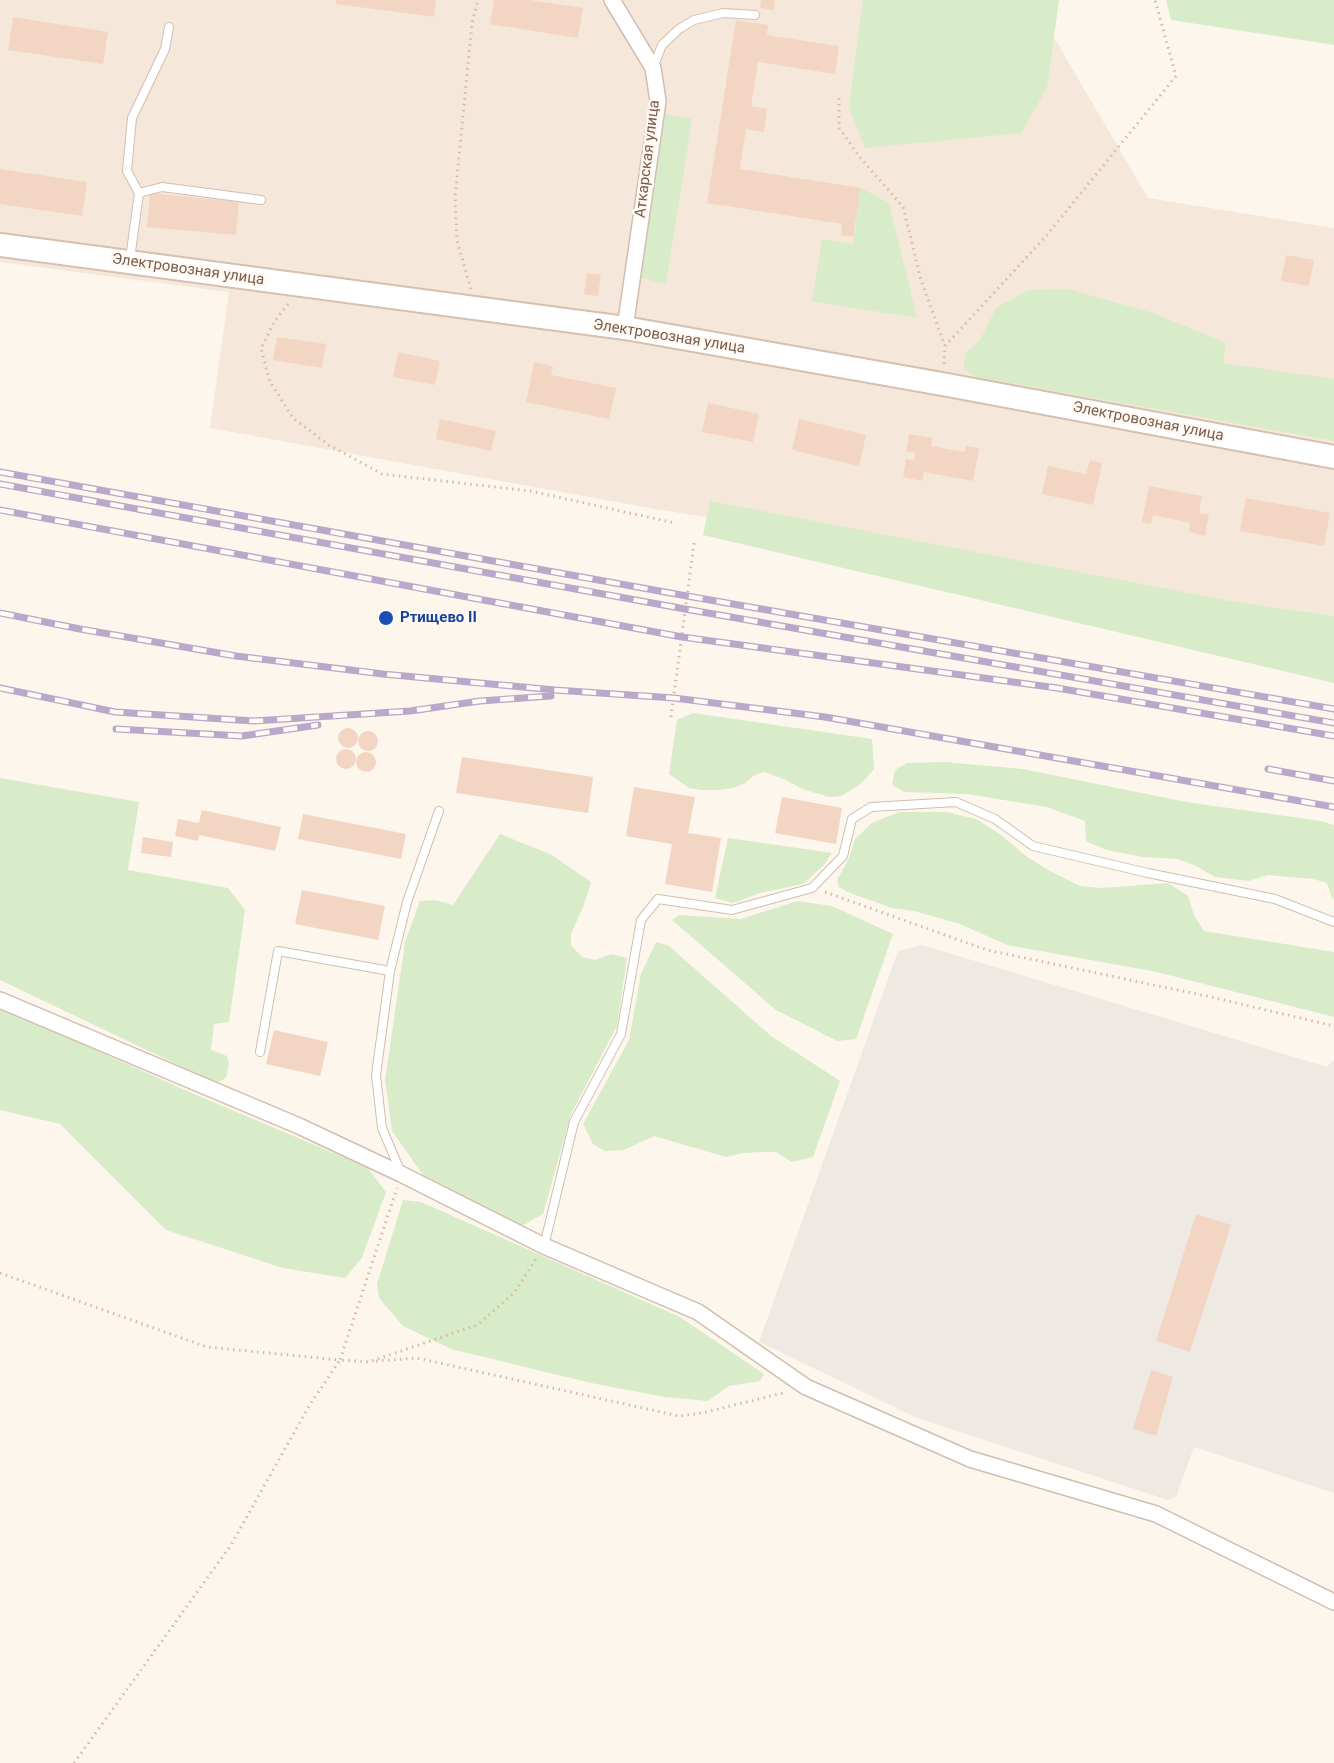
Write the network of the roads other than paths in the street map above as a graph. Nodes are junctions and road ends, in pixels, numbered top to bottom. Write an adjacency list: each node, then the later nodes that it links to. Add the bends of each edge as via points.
1 (612, 0): 4 (street, Аткарская улица)
2 (755, 15): 4 (lane, via 723,13 694,20 662,45)
3 (169, 27): 5 (lane, via 165,49 132,118 127,171)
4 (653, 68): 9 (street, Аткарская улица, via 658,101)
5 (139, 193): 6 (lane, via 162,187); 8 (lane)
6 (261, 200)
7 (0, 245): 8 (street, Электровозная улица)
8 (129, 262): 9 (street, Электровозная улица)
9 (625, 328): 10 (street, Электровозная улица)
10 (1334, 457)
11 (439, 811): 13 (lane, via 407,902)
12 (1334, 922): 17 (lane, via 1275,899 1033,846 995,819 956,802 871,807 852,819 843,856 812,888 732,910 658,899 641,920 621,1034 574,1122)
13 (390, 971): 15 (lane, via 278,951); 16 (lane, via 376,1075 382,1128)
14 (0, 1000): 16 (street, via 298,1125)
15 (260, 1052)
16 (401, 1174): 17 (street)
17 (544, 1246): 18 (street, via 698,1312 806,1387 970,1459 1156,1514)
18 (1334, 1602)

